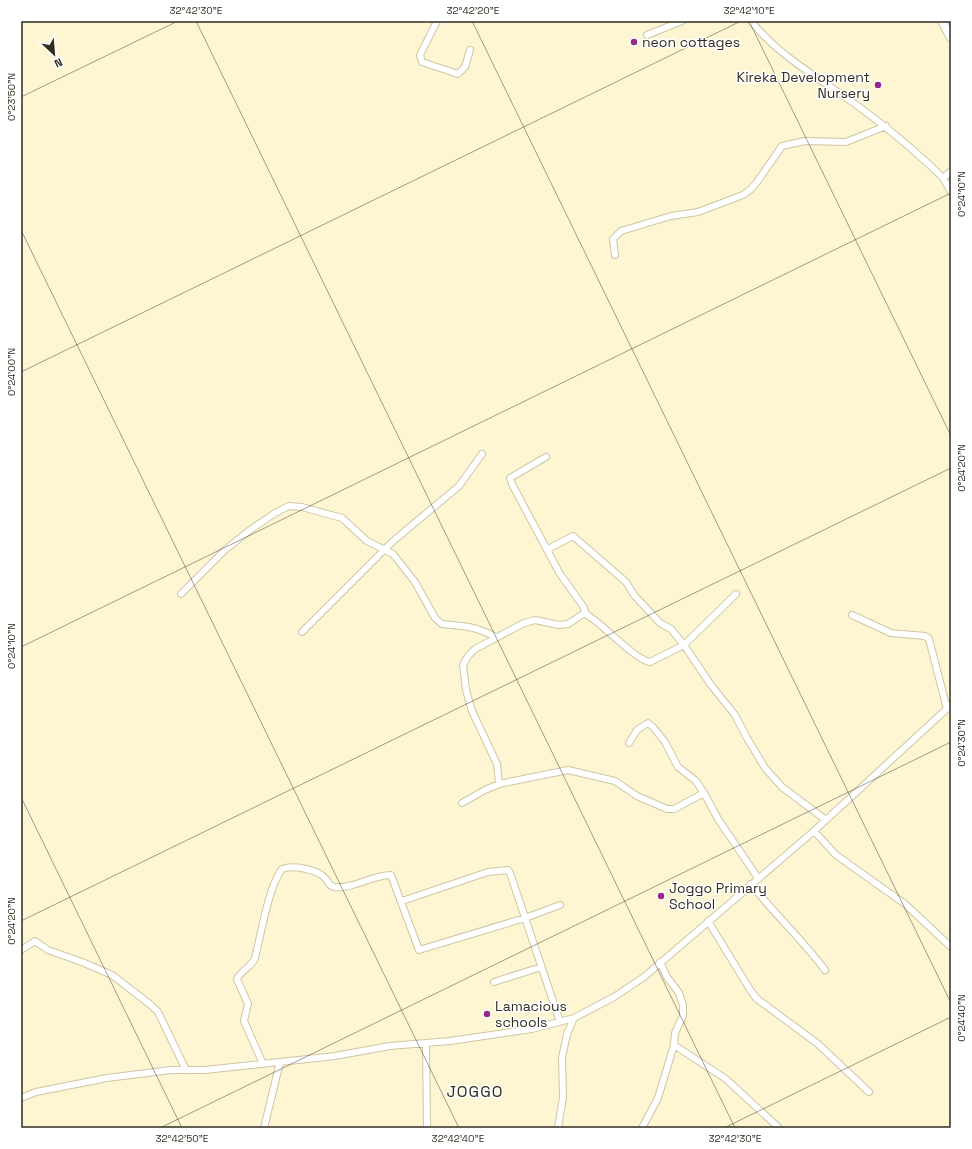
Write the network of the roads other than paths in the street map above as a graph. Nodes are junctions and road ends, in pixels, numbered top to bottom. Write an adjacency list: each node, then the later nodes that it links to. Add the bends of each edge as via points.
1 (436, 21): 7 (street, via 420,55 422,62 455,74 460,73 465,68)
2 (682, 21): 5 (street)
3 (752, 21): 8 (street, via 773,44)
4 (942, 21): 6 (street)
5 (647, 35)
6 (951, 38)
7 (470, 50)
8 (886, 126): 10 (street); 12 (street, via 846,142 805,141 782,146 751,189 698,212 671,216 620,231 613,239)
9 (951, 171): 10 (street)
10 (943, 178): 11 (street)
11 (951, 192)
12 (615, 255)
13 (482, 454): 15 (street, via 459,486)
14 (546, 457): 16 (street, via 510,478)
15 (386, 549): 17 (street, via 367,541 342,518 289,506 275,513 231,545); 21 (street); 22 (street, via 415,582 435,618 442,624 477,628)
16 (548, 549): 19 (street, via 560,574); 23 (street, via 573,536 626,582 634,595 660,623 671,629)
17 (181, 594)
18 (736, 594): 23 (street)
19 (586, 614): 22 (street, via 559,626 536,620 524,622); 23 (street, via 645,661 650,662)
20 (852, 615): 24 (street, via 891,633 925,636 929,639)
21 (302, 632)
22 (496, 637): 26 (street, via 475,649 463,665 472,711 494,756)
23 (684, 645): 29 (street, via 735,715 765,768 782,787)
24 (949, 707): 29 (street)
25 (629, 743): 27 (street, via 644,724 653,726 678,767 696,781)
26 (500, 784): 27 (street, via 568,770 615,781 637,796 667,809 674,809); 28 (street)
27 (704, 793): 31 (street, via 718,819)
28 (462, 803)
29 (826, 820): 30 (street)
30 (814, 831): 31 (street); 37 (street, via 836,855 905,904)
31 (758, 878): 32 (street)
32 (751, 884): 36 (street); 41 (street)
33 (402, 901): 35 (street, via 488,872 508,870); 35 (street, via 419,950); 48 (street, via 392,875 335,887 329,886 322,875 298,866 282,869 273,888 254,962 237,979 248,1004 244,1021)
34 (560, 905): 35 (street)
35 (525, 918): 40 (street)
36 (708, 920): 39 (street); 50 (street, via 756,998 818,1044)
37 (951, 947)
38 (21, 950): 49 (street, via 35,941 48,950 82,962 123,982 158,1012)
39 (660, 962): 43 (street, via 644,977 614,997); 46 (street, via 679,993 683,1005 683,1016 674,1034)
40 (541, 967): 42 (street); 44 (street)
41 (825, 970)
42 (494, 982)
43 (574, 1018): 44 (street); 54 (street, via 567,1034 562,1058 563,1098)
44 (560, 1022): 45 (street)
45 (426, 1044): 47 (street, via 390,1046); 53 (street)
46 (674, 1044): 55 (street, via 658,1098); 56 (street, via 726,1079)
47 (280, 1062): 48 (street); 52 (street)
48 (264, 1064): 49 (street)
49 (186, 1070): 51 (street, via 72,1084)
50 (869, 1092)
51 (21, 1098)
52 (264, 1128)
53 (427, 1128)
54 (558, 1128)
55 (642, 1128)
56 (779, 1128)

